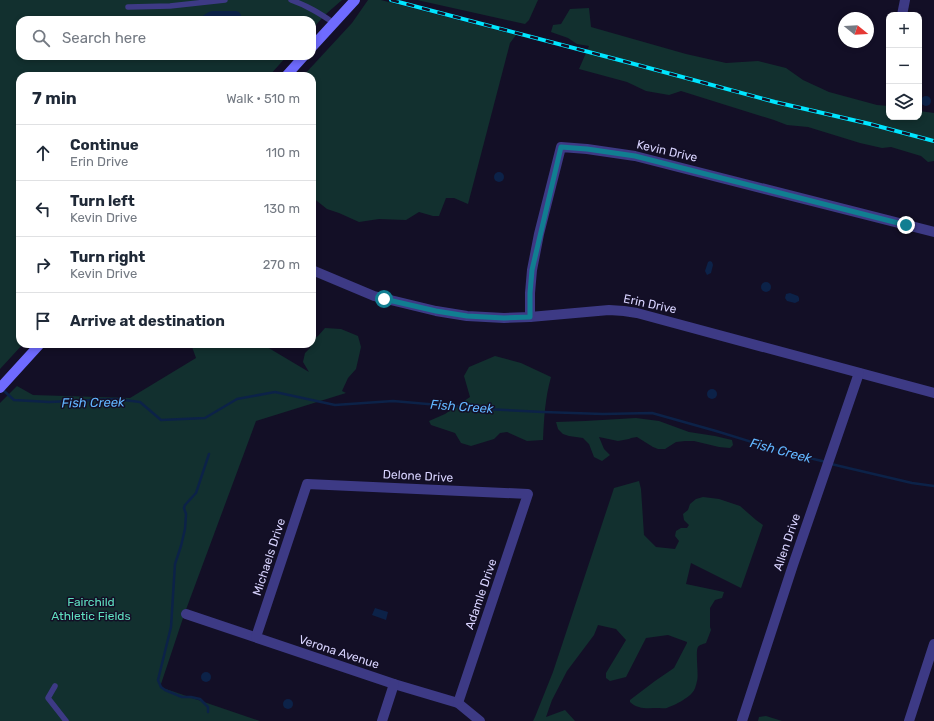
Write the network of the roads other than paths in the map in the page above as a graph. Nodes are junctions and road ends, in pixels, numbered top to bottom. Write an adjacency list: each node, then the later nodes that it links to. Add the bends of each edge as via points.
1 (225, 0): 5 (lane, via 170,6)
2 (291, 0): 7 (lane, via 307,6)
3 (355, 0): 7 (main road)
4 (905, 0): 6 (street)
5 (128, 7)
6 (903, 12)
7 (334, 24): 8 (main road)
8 (316, 43)
9 (300, 60): 10 (main road)
10 (290, 72)
11 (934, 232): 13 (street, Kevin Drive, via 635,156 561,147 532,270)
12 (316, 272): 13 (street, Erin Drive, via 374,296 436,311 468,316)
13 (530, 317): 15 (street, Erin Drive, via 618,310 630,312)
14 (36, 348): 16 (main road)
15 (859, 373): 17 (street, Erin Drive); 29 (street, Allen Drive)
16 (4, 384)
17 (934, 393)
18 (307, 484): 19 (street, Delone Drive); 21 (street, Michaels Drive)
19 (528, 494): 25 (street, Adamle Drive)
20 (186, 614): 21 (street, Verona Avenue)
21 (256, 638): 23 (street, Verona Avenue)
22 (934, 644): 30 (street)
23 (394, 684): 25 (street, Verona Avenue); 27 (street)
24 (55, 686): 26 (lane, via 48,698)
25 (458, 703): 28 (street, Verona Avenue)
26 (66, 721)
27 (382, 721)
28 (480, 721)
29 (742, 721)
30 (909, 721)

